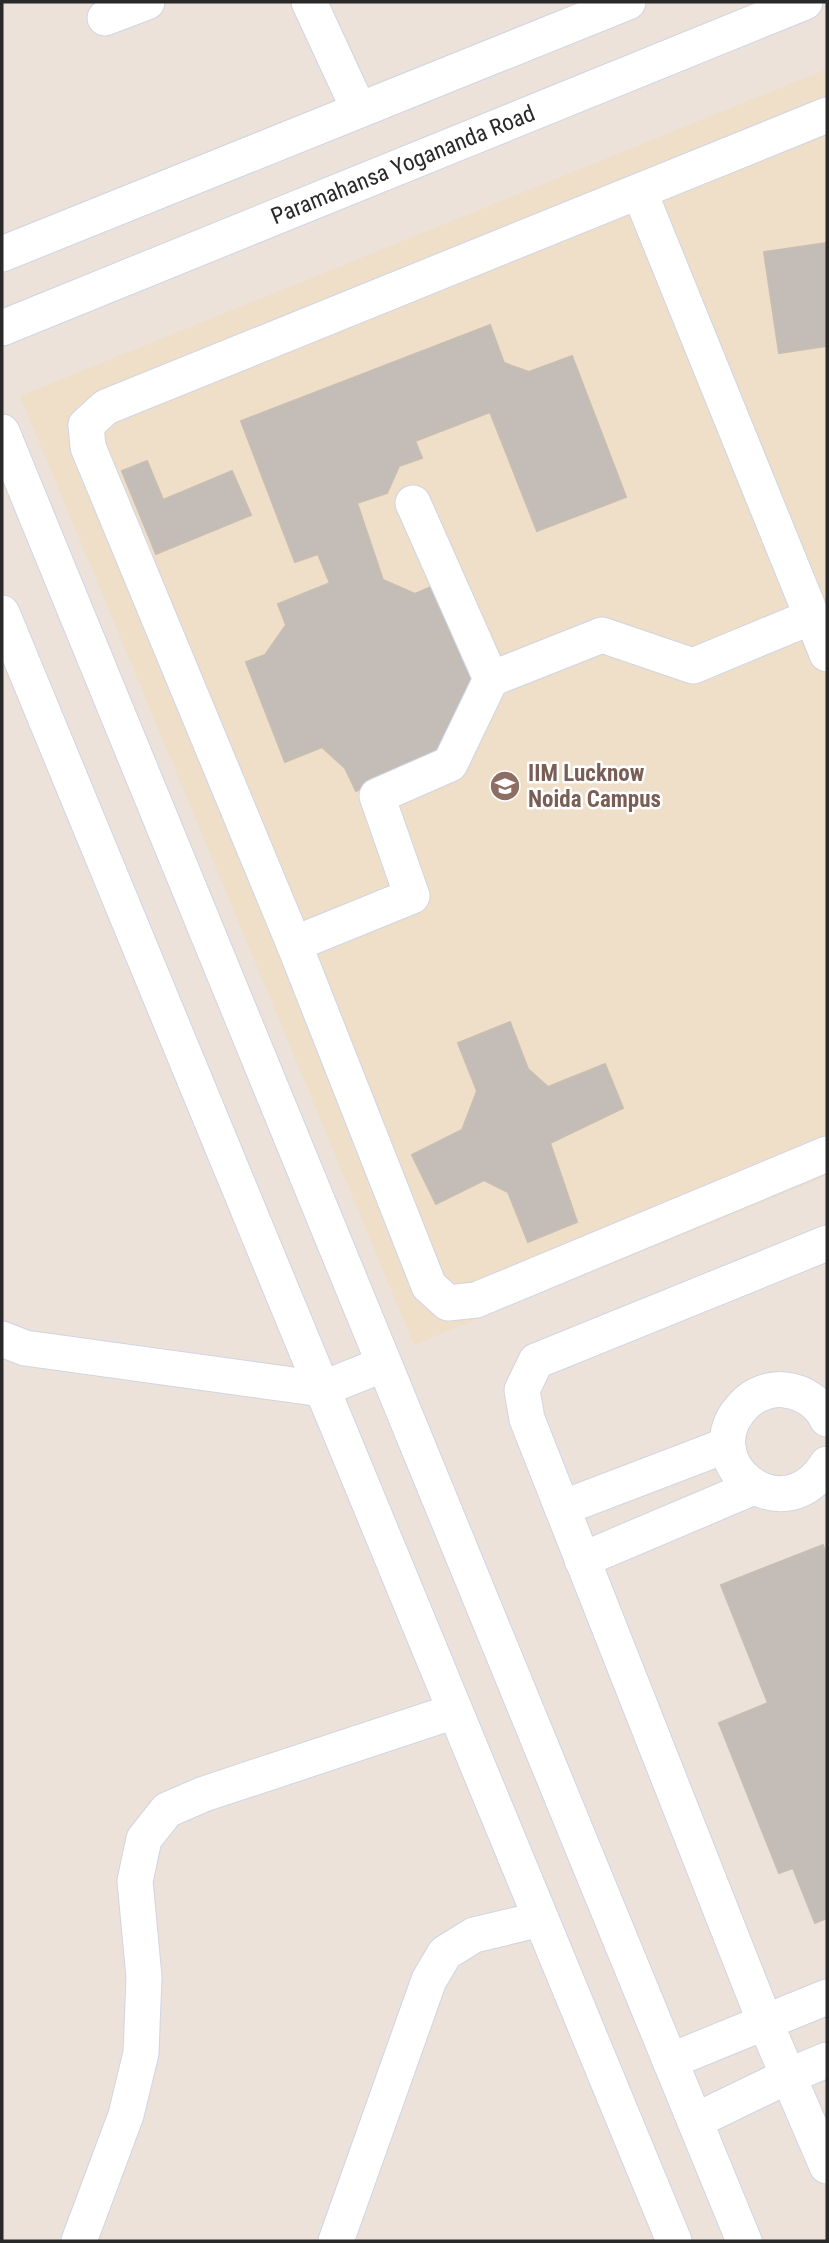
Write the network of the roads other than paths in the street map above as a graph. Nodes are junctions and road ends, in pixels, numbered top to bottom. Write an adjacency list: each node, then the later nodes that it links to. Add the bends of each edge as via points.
1 (147, 2): 5 (street)
2 (309, 2): 6 (street)
3 (628, 2): 6 (street)
4 (805, 2): 10 (street, Paramahansa Yogananda Road)
5 (105, 18)
6 (359, 110): 9 (street)
7 (827, 115): 8 (street)
8 (640, 193): 14 (street); 17 (street, via 106,407 86,425 88,447)
9 (2, 254)
10 (2, 328)
11 (2, 432): 21 (street)
12 (413, 503): 16 (street)
13 (2, 613): 22 (street)
14 (811, 617): 15 (street); 16 (street, via 693,666 602,635)
15 (827, 654)
16 (491, 679): 17 (street, via 450,764 377,796 412,896)
17 (294, 943): 18 (street, via 429,1286 449,1303 476,1300)
18 (827, 1154)
19 (827, 1243): 27 (street, via 536,1361 522,1390 527,1419)
20 (2, 1339): 22 (street, via 25,1348)
21 (384, 1364): 22 (street); 34 (street)
22 (322, 1389): 29 (street)
23 (827, 1419): 24 (street, via 800,1393 783,1389 765,1392 749,1399 737,1412)
24 (727, 1445): 26 (street, via 740,1477); 27 (street)
25 (827, 1464): 26 (street, via 803,1489 787,1494)
26 (754, 1487): 28 (street)
27 (562, 1508): 28 (street)
28 (582, 1560): 32 (street)
29 (455, 1711): 30 (street); 38 (street, via 204,1794 167,1810 144,1839 135,1881 144,1977 141,2053 126,2115)
30 (541, 1919): 39 (street, via 474,1935 445,1953 429,1980); 40 (street)
31 (827, 1997): 32 (street)
32 (765, 2022): 34 (street); 35 (street)
33 (827, 2060): 35 (street)
34 (670, 2061): 36 (street)
35 (788, 2076): 36 (street); 37 (street)
36 (695, 2120): 41 (street)
37 (827, 2166)
38 (79, 2241)
39 (336, 2241)
40 (674, 2241)
41 (744, 2241)

